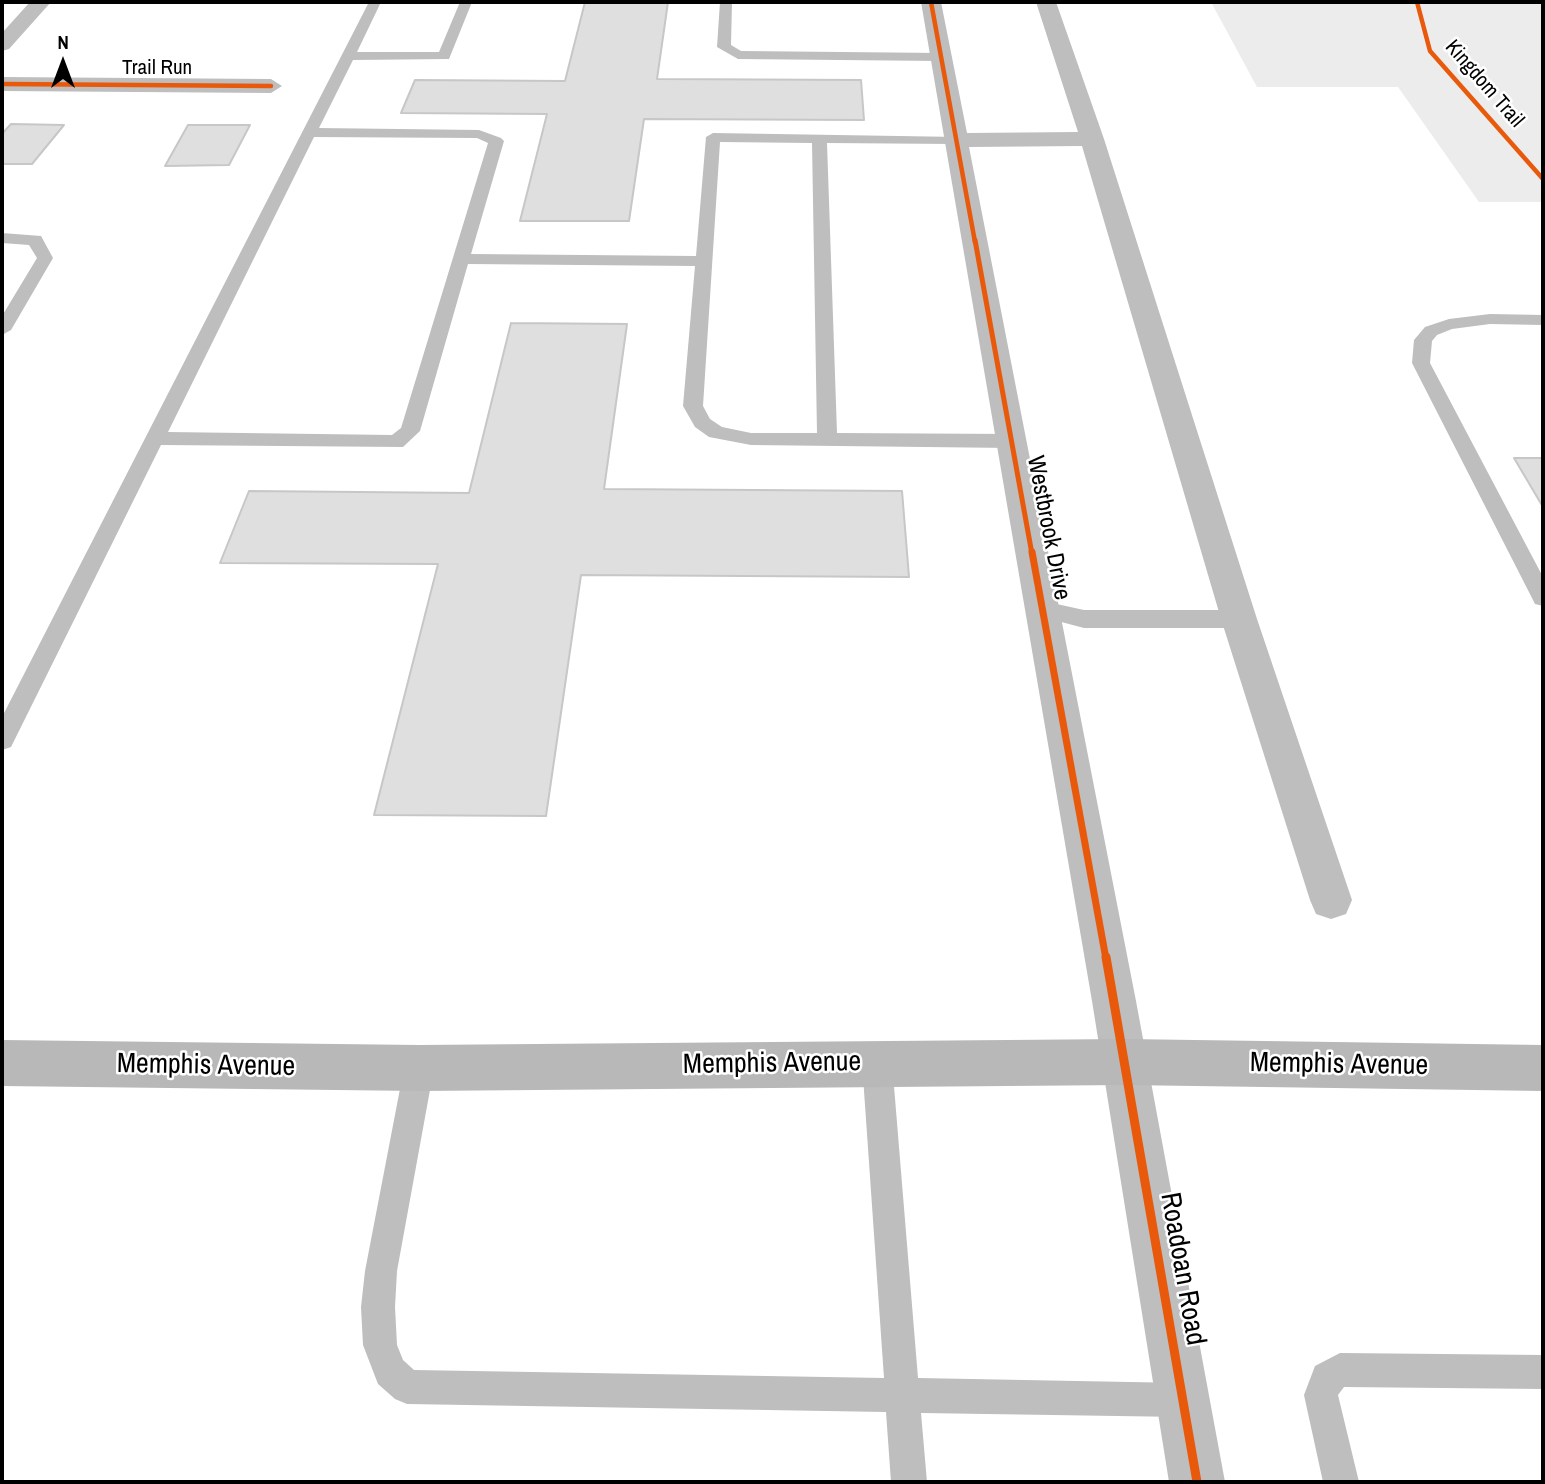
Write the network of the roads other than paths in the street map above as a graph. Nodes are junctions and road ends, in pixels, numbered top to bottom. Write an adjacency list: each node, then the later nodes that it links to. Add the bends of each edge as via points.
1 (41, 2): 7 (street)
2 (375, 2): 8 (lane)
3 (466, 2): 8 (lane, via 444,56)
4 (726, 2): 9 (lane, via 724,47 738,55)
5 (931, 2): 9 (street, Westbrook Drive)
6 (1046, 2): 14 (street)
7 (2, 45)
8 (347, 56): 12 (lane)
9 (941, 57): 15 (street, Westbrook Drive)
10 (2, 84): 11 (street, Trail Run)
11 (271, 86)
12 (309, 132): 17 (lane, via 479,134 496,141); 21 (lane)
13 (818, 138): 15 (lane); 18 (lane, via 713,137); 22 (lane)
14 (1092, 139): 15 (street); 26 (street)
15 (955, 140): 23 (street, Westbrook Drive)
16 (2, 238): 20 (lane, via 35,240 45,258)
17 (461, 259): 18 (lane); 21 (lane, via 410,431 396,442)
18 (703, 261): 22 (lane, via 693,406 702,422 734,437)
19 (1543, 320): 24 (lane, via 1449,324 1423,340 1421,363)
20 (2, 330)
21 (154, 438): 27 (lane)
22 (827, 440): 23 (lane)
23 (1012, 441): 25 (street, Westbrook Drive)
24 (1543, 598)
25 (1043, 609): 26 (lane, via 1084,619); 30 (street, Westbrook Drive)
26 (1239, 619): 28 (street)
27 (2, 740)
28 (1331, 900)
29 (877, 1062): 30 (main road, Memphis Avenue); 32 (main road, Memphis Avenue); 35 (lane)
30 (1125, 1062): 33 (main road, Memphis Avenue); 36 (street, Roadoan Road)
31 (2, 1063): 32 (main road, Memphis Avenue)
32 (419, 1068): 35 (lane, via 381,1271 379,1307 380,1345 390,1372 407,1387)
33 (1543, 1068)
34 (1543, 1372): 39 (lane, via 1339,1370 1327,1378 1321,1395)
35 (900, 1395): 36 (lane); 37 (lane)
36 (1183, 1400): 38 (street, Roadoan Road)
37 (909, 1482)
38 (1197, 1482)
39 (1341, 1482)

